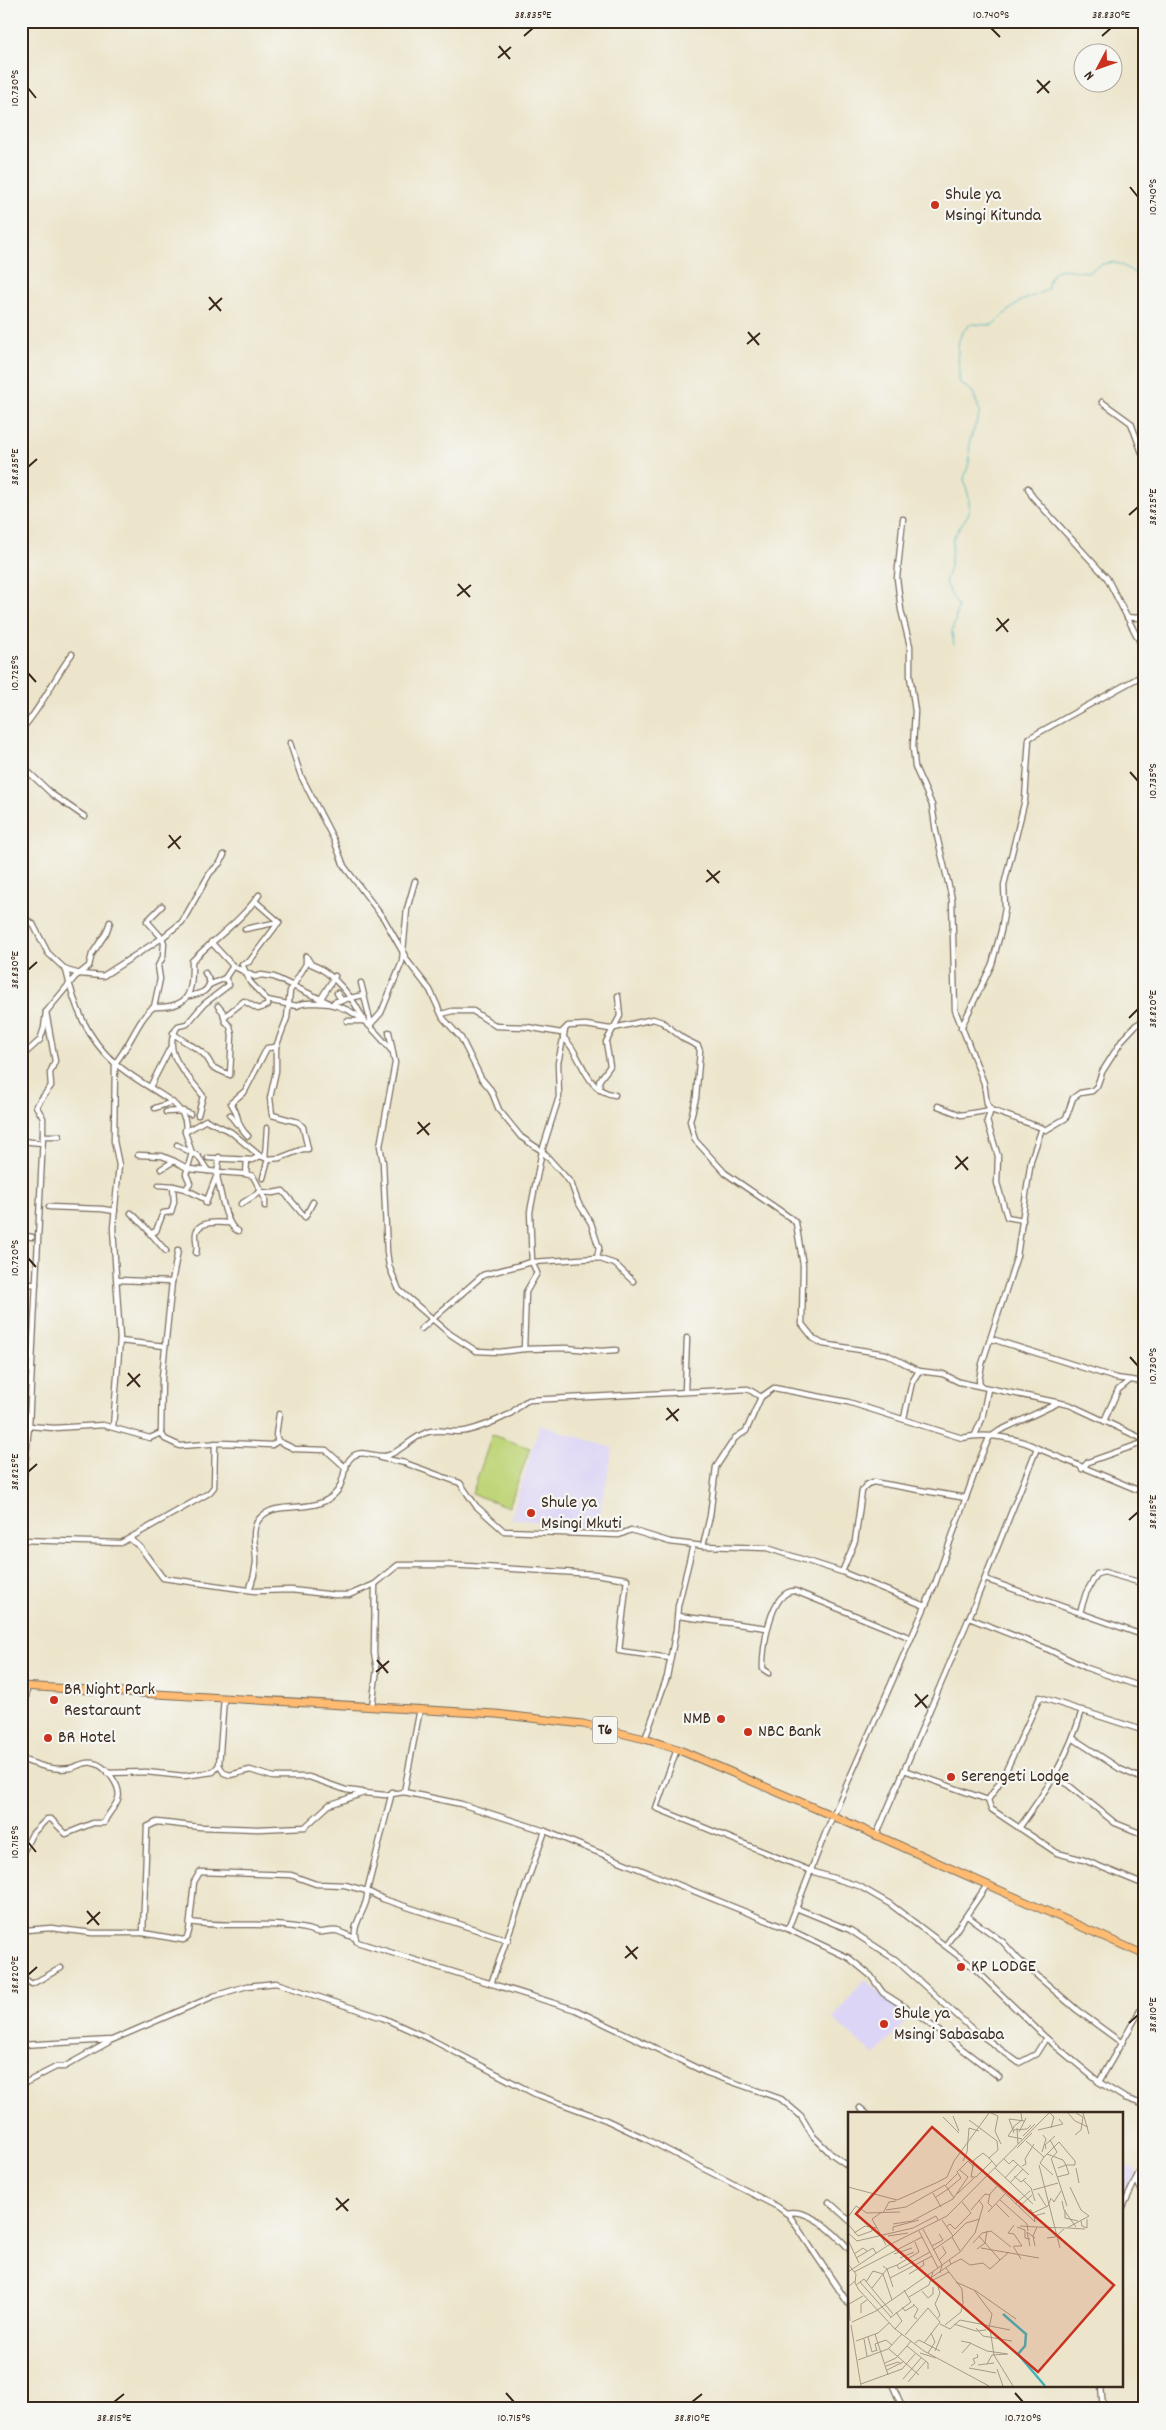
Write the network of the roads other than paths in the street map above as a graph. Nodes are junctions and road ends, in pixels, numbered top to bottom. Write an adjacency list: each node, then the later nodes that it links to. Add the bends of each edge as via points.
1 (1102, 402): 2 (street, via 1131,423)
2 (1145, 461)
3 (1028, 488): 6 (street, via 1108,578)
4 (903, 519): 59 (street, via 897,578 910,646 915,767 932,805 952,899 955,1010)
5 (1145, 612): 6 (street, via 1137,618)
6 (1127, 617): 7 (street)
7 (1145, 652)
8 (72, 654): 10 (street, via 54,679 42,705)
9 (1145, 674): 59 (street, via 1030,738 1025,800 1004,885 1001,931 992,964)
10 (21, 730)
11 (290, 743): 25 (street, via 301,776 344,866 384,919)
12 (21, 765): 13 (street, via 53,795)
13 (85, 817)
14 (224, 855): 23 (street, via 182,922)
15 (414, 881): 25 (street, via 407,909)
16 (259, 895): 17 (street)
17 (255, 901): 21 (street); 24 (street)
18 (162, 906): 23 (street, via 147,921)
19 (21, 916): 27 (street, via 33,924 48,953)
20 (110, 922): 30 (street, via 89,966)
21 (278, 922): 22 (street); 28 (street, via 249,962 242,964)
22 (245, 929)
23 (162, 938): 30 (street, via 103,976); 49 (street, via 163,957 158,966 160,980)
24 (211, 942): 26 (street); 39 (street, via 192,961)
25 (404, 955): 52 (street, via 430,990); 57 (street, via 381,1013)
26 (233, 966): 28 (street); 31 (street)
27 (66, 970): 30 (street); 34 (street)
28 (244, 972): 36 (street, via 255,977 274,976); 43 (street)
29 (205, 973): 35 (street)
30 (80, 974): 34 (street)
31 (225, 978): 35 (street); 63 (street, via 229,985 204,1004 187,1024 178,1026)
32 (334, 978): 36 (street, via 311,964 306,956 306,964); 41 (street); 42 (street)
33 (361, 983): 38 (street)
34 (70, 984): 51 (street); 69 (street, via 87,1031)
35 (210, 985): 39 (street, via 200,994)
36 (292, 987): 41 (street); 47 (street)
37 (337, 993): 44 (street)
38 (363, 995): 42 (street); 57 (street)
39 (189, 996): 49 (street, via 172,1008)
40 (618, 996): 58 (street, via 620,1016)
41 (321, 998): 45 (street); 46 (street)
42 (350, 999): 44 (street); 56 (street)
43 (267, 1000): 47 (street); 53 (street, via 268,1005 258,1009 244,1001)
44 (342, 1001): 45 (street); 50 (street)
45 (331, 1002): 46 (street); 50 (street)
46 (317, 1003): 47 (street)
47 (289, 1005): 65 (street)
48 (218, 1006): 53 (street)
49 (154, 1007): 69 (street, via 147,1011 125,1052)
50 (344, 1007): 56 (street)
51 (46, 1012): 68 (street, via 40,1040); 86 (street, via 55,1061 50,1073 51,1086 36,1106 43,1118)
52 (442, 1014): 61 (street, via 473,1011 496,1026 542,1029 556,1034); 92 (street, via 461,1038 499,1110 521,1137)
53 (224, 1017): 63 (street, via 232,1034 230,1075 212,1067 209,1059 193,1044)
54 (1145, 1020): 84 (street, via 1123,1039 1097,1086 1073,1098 1066,1118 1046,1130)
55 (347, 1021): 56 (street)
56 (364, 1021): 60 (street)
57 (371, 1024): 60 (street)
58 (614, 1028): 61 (street, via 586,1025 568,1026); 71 (street, via 606,1042 610,1066 599,1081); 140 (street, via 653,1019 698,1046 696,1098 690,1121 695,1140 725,1173 796,1223 803,1265 802,1324 814,1339 823,1344 886,1354)
59 (961, 1028): 76 (street, via 981,1073)
60 (375, 1029): 67 (street)
61 (565, 1030): 64 (street)
62 (389, 1032): 67 (street)
63 (173, 1034): 66 (street)
64 (563, 1038): 71 (street, via 580,1059 586,1078); 92 (street, via 558,1063 559,1097)
65 (276, 1047): 82 (street, via 267,1048 244,1091 232,1103); 97 (street, via 270,1109 272,1115 298,1122 303,1127 308,1149 280,1158)
66 (170, 1048): 70 (street); 80 (street, via 203,1096)
67 (391, 1051): 132 (street, via 395,1063 380,1146 389,1266 399,1290)
68 (21, 1057)
69 (115, 1063): 70 (street); 114 (street, via 114,1141 119,1165)
70 (150, 1087): 73 (street)
71 (600, 1090): 72 (street)
72 (615, 1095)
73 (172, 1102): 75 (street); 78 (street)
74 (938, 1106): 76 (street, via 961,1115)
75 (155, 1108)
76 (991, 1110): 84 (street); 116 (street, via 987,1121 998,1156 997,1183 1003,1206 1007,1217)
77 (166, 1112): 78 (street)
78 (181, 1112): 79 (street); 85 (street, via 186,1121)
79 (190, 1114)
80 (198, 1115)
81 (230, 1115): 82 (street)
82 (239, 1127): 88 (street)
83 (267, 1128): 97 (street)
84 (1042, 1128): 116 (street, via 1031,1160)
85 (185, 1132): 93 (street); 97 (street, via 206,1120 231,1132)
86 (43, 1136): 87 (street); 90 (street)
87 (59, 1136)
88 (248, 1136)
89 (21, 1141): 90 (street)
90 (42, 1143): 130 (street)
91 (177, 1145): 93 (street)
92 (542, 1151): 125 (street, via 571,1183 591,1223 599,1248); 126 (street, via 530,1212)
93 (192, 1153): 101 (street); 102 (street)
94 (138, 1155): 99 (street, via 162,1156)
95 (219, 1157): 96 (street); 98 (street); 103 (street)
96 (208, 1158)
97 (264, 1158): 98 (street); 105 (street)
98 (247, 1160): 104 (street)
99 (174, 1161): 100 (street); 101 (street)
100 (161, 1169)
101 (189, 1169): 102 (street); 108 (street, via 186,1174 190,1183)
102 (208, 1171): 103 (street)
103 (218, 1172): 104 (street); 108 (street, via 206,1203); 117 (street)
104 (246, 1174): 109 (street, via 253,1176)
105 (263, 1178)
106 (159, 1185): 107 (street)
107 (172, 1186): 108 (street); 119 (street, via 174,1202 171,1212 163,1213 156,1231)
108 (186, 1189)
109 (260, 1192): 110 (street, via 283,1190 305,1217); 111 (street); 113 (street)
110 (312, 1202)
111 (241, 1204)
112 (49, 1206): 114 (street, via 102,1208)
113 (265, 1206)
114 (115, 1212): 127 (street, via 113,1239)
115 (132, 1213): 119 (street, via 148,1227)
116 (1023, 1220): 135 (street, via 1017,1256)
117 (228, 1223): 118 (street); 124 (street, via 215,1221 200,1226 196,1231)
118 (238, 1231)
119 (150, 1234): 123 (street)
120 (21, 1235): 121 (street)
121 (32, 1237)
122 (178, 1250): 129 (street)
123 (166, 1251)
124 (196, 1253)
125 (597, 1258): 126 (street); 128 (street, via 615,1264)
126 (532, 1262): 132 (street, via 483,1275); 138 (street, via 537,1274 526,1292)
127 (118, 1280): 129 (street); 136 (street)
128 (633, 1281)
129 (172, 1282): 137 (street)
130 (36, 1284): 131 (street); 151 (street)
131 (21, 1285)
132 (432, 1320): 133 (street); 138 (street, via 476,1351)
133 (421, 1329)
134 (687, 1338): 145 (street)
135 (992, 1339): 141 (street); 143 (street, via 982,1364 978,1380)
136 (120, 1341): 137 (street); 152 (street)
137 (165, 1346): 153 (street)
138 (524, 1349): 139 (street)
139 (616, 1350)
140 (919, 1371): 143 (street, via 943,1374 959,1382); 149 (street, via 912,1382)
141 (1130, 1380): 142 (street); 150 (street, via 1118,1390)
142 (1145, 1382)
143 (980, 1386): 144 (street)
144 (988, 1389): 147 (street); 154 (street)
145 (685, 1391): 146 (street, via 748,1389); 160 (street, via 529,1400 510,1414 465,1431 425,1432 389,1456)
146 (760, 1397): 149 (street, via 774,1388 848,1402); 169 (street, via 746,1431 735,1438 716,1467)
147 (1056, 1404): 150 (street, via 1078,1407); 155 (street)
148 (279, 1414): 156 (street)
149 (904, 1418): 154 (street, via 962,1438)
150 (1104, 1421): 157 (street)
151 (29, 1426): 152 (street, via 54,1428 103,1424); 165 (street)
152 (113, 1427): 153 (street, via 150,1438)
153 (161, 1433): 158 (street, via 165,1439 180,1446)
154 (976, 1435): 155 (street)
155 (989, 1438): 159 (street, via 1025,1442); 164 (street)
156 (278, 1441): 158 (street, via 272,1445); 161 (street, via 295,1449 326,1450)
157 (1145, 1441): 162 (street, via 1088,1462)
158 (216, 1443): 166 (street, via 214,1487 209,1493)
159 (1037, 1448): 162 (street); 171 (street)
160 (376, 1456): 161 (street, via 356,1455 351,1457); 168 (street, via 460,1483 476,1506 504,1531 619,1535 631,1530 649,1537)
161 (346, 1468): 174 (street, via 339,1491 322,1503 303,1508 273,1509 262,1516 253,1538 256,1564)
162 (1082, 1468): 163 (street)
163 (1145, 1494)
164 (966, 1498): 170 (street, via 873,1482 866,1485 862,1491 855,1541); 175 (street)
165 (21, 1505)
166 (130, 1539): 167 (street, via 121,1544); 174 (street, via 163,1578)
167 (21, 1540)
168 (693, 1545): 169 (street); 177 (street)
169 (703, 1546): 170 (street, via 767,1548)
170 (842, 1572): 175 (street)
171 (985, 1579): 176 (street); 178 (street)
172 (375, 1584): 174 (street, via 349,1595 291,1590 269,1592); 182 (street, via 398,1565 450,1565 627,1579 619,1651); 187 (street, via 374,1653 377,1669)
173 (1145, 1584): 176 (street, via 1100,1572 1093,1577)
174 (250, 1588)
175 (925, 1606): 181 (street)
176 (1080, 1612): 180 (street)
177 (678, 1616): 179 (street); 182 (street)
178 (969, 1618): 185 (street, via 1087,1668); 197 (street)
179 (767, 1628): 181 (street, via 784,1594 795,1591); 183 (street, via 762,1652 763,1669)
180 (1145, 1636)
181 (911, 1638): 205 (street)
182 (670, 1658): 191 (street, via 667,1677)
183 (769, 1673)
184 (24, 1686): 186 (highway, T6); 194 (street)
185 (1145, 1688)
186 (224, 1698): 187 (highway, T6); 196 (street)
187 (372, 1706): 188 (highway, T6)
188 (420, 1709): 191 (highway, T6, via 583,1724); 202 (street)
189 (1082, 1710): 190 (street); 192 (street); 204 (street, via 1040,1697 1003,1777)
190 (1145, 1731)
191 (646, 1739): 193 (highway, T6)
192 (1074, 1739): 199 (street); 200 (street, via 1120,1769)
193 (677, 1749): 205 (highway, T6); 212 (street, via 656,1808)
194 (21, 1753)
195 (21, 1759): 198 (street, via 40,1767 60,1769 92,1763)
196 (219, 1765): 198 (street, via 213,1772 200,1774); 203 (street, via 224,1773 230,1775 250,1770 273,1777 309,1777)
197 (904, 1770): 204 (street); 209 (street)
198 (107, 1773): 210 (street, via 118,1789 118,1799 104,1823 93,1823 66,1834 47,1819)
199 (1056, 1775): 206 (street); 208 (street, via 1115,1824)
200 (1145, 1780)
201 (392, 1792): 202 (street); 203 (street, via 384,1795); 215 (street)
202 (404, 1792): 207 (street, via 461,1804)
203 (364, 1793): 221 (street, via 329,1805 305,1827 219,1827 157,1822 147,1827)
204 (988, 1800): 206 (street, via 991,1809)
205 (833, 1816): 209 (highway, T6); 212 (street)
206 (1019, 1828): 214 (street, via 1057,1853 1084,1860)
207 (545, 1831): 220 (street); 223 (street)
208 (1145, 1835)
209 (876, 1836): 213 (highway, T6)
210 (23, 1848): 211 (street)
211 (21, 1856)
212 (810, 1871): 216 (street); 224 (street, via 859,1886 890,1904)
213 (987, 1885): 217 (street); 225 (highway, T6)
214 (1145, 1885)
215 (367, 1891): 218 (street, via 345,1885 316,1884 291,1875 200,1872 194,1882); 222 (street); 223 (street)
216 (796, 1908): 220 (street); 230 (street, via 850,1930 896,1960 970,2027 1019,2063 1036,2054)
217 (967, 1916): 224 (street); 232 (street, via 1004,1942 1018,1960)
218 (190, 1922): 221 (street, via 187,1938 183,1940); 222 (street, via 245,1926 272,1924 319,1932 335,1931)
219 (21, 1927): 221 (street, via 26,1930 52,1928 92,1933)
220 (788, 1929): 234 (street, via 849,1958 871,1976 883,1993)
221 (144, 1932)
222 (355, 1938): 228 (street, via 357,1942)
223 (508, 1940): 228 (street)
224 (946, 1946): 230 (street, via 973,1967)
225 (1145, 1955)
226 (61, 1968): 227 (street, via 32,1984)
227 (21, 1981)
228 (491, 1984): 241 (street, via 576,2010 706,2074 780,2099 801,2116 813,2136 830,2153)
229 (1145, 2002): 232 (street)
230 (1046, 2038): 235 (street)
231 (112, 2040): 233 (street); 236 (street, via 64,2067 56,2067); 246 (street, via 214,1996 247,1986 276,1984 383,2018 415,2032 536,2094 644,2138)
232 (1122, 2043): 235 (street)
233 (21, 2046)
234 (999, 2077)
235 (1099, 2082): 237 (street, via 1125,2098)
236 (23, 2084)
237 (1145, 2105)
238 (860, 2108): 239 (street)
239 (865, 2112)
240 (1145, 2158): 242 (street)
241 (848, 2166)
242 (1136, 2179): 243 (street); 245 (street)
243 (1145, 2198)
244 (828, 2202): 247 (street)
245 (1124, 2205)
246 (786, 2214): 248 (street, via 796,2211 814,2220 833,2232); 249 (street)
247 (848, 2219)
248 (848, 2248)
249 (848, 2303)
250 (894, 2388): 252 (street)
251 (1101, 2388): 253 (street)
252 (903, 2409)
253 (1103, 2409)

